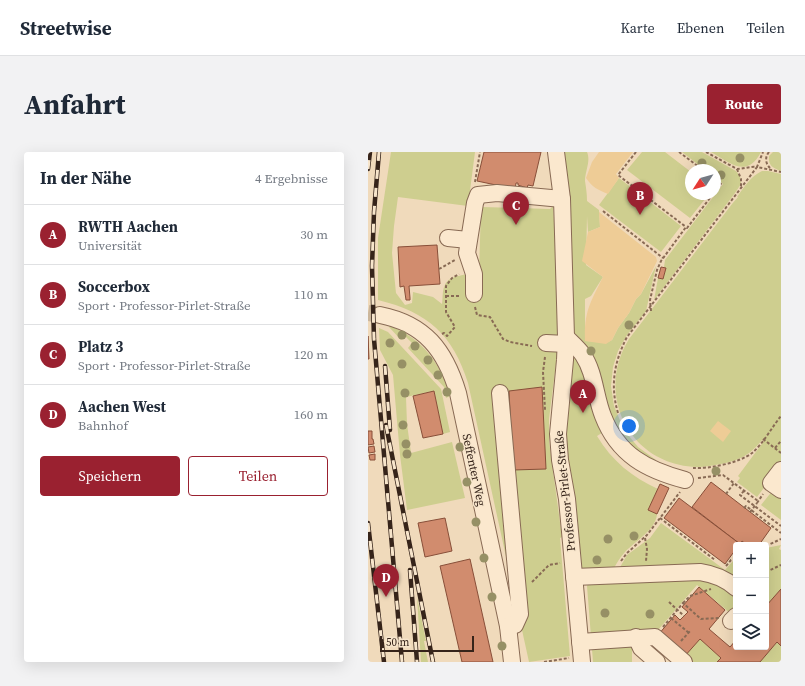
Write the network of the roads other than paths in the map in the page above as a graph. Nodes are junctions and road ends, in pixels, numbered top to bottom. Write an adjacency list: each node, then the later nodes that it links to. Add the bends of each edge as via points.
1 (556, 152): 2 (street, Professor-Pirlet-Straße)
2 (562, 199): 4 (street, via 478,195); 7 (street, Professor-Pirlet-Straße)
3 (448, 238): 4 (street)
4 (468, 240): 5 (street, via 467,253 474,274)
5 (471, 295)
6 (380, 314): 15 (street, Seffenter Weg, via 396,318 424,334 440,353 453,377)
7 (566, 341): 8 (street); 11 (street, via 583,354 590,369 602,415 608,428 626,452 641,464 663,474); 13 (street, Professor-Pirlet-Straße, via 558,434)
8 (546, 343)
9 (500, 393): 15 (street, via 520,614 515,625)
10 (781, 470): 12 (street, via 771,483)
11 (687, 476)
12 (781, 490)
13 (574, 577): 14 (street, via 700,572 710,573); 17 (street, Professor-Pirlet-Straße)
14 (733, 586)
15 (508, 626): 18 (street, Seffenter Weg)
16 (636, 637): 17 (street); 20 (street, via 641,648); 21 (street, via 655,637)
17 (580, 642): 19 (street, Professor-Pirlet-Straße)
18 (512, 662)
19 (582, 662)
20 (657, 662)
21 (684, 662)

